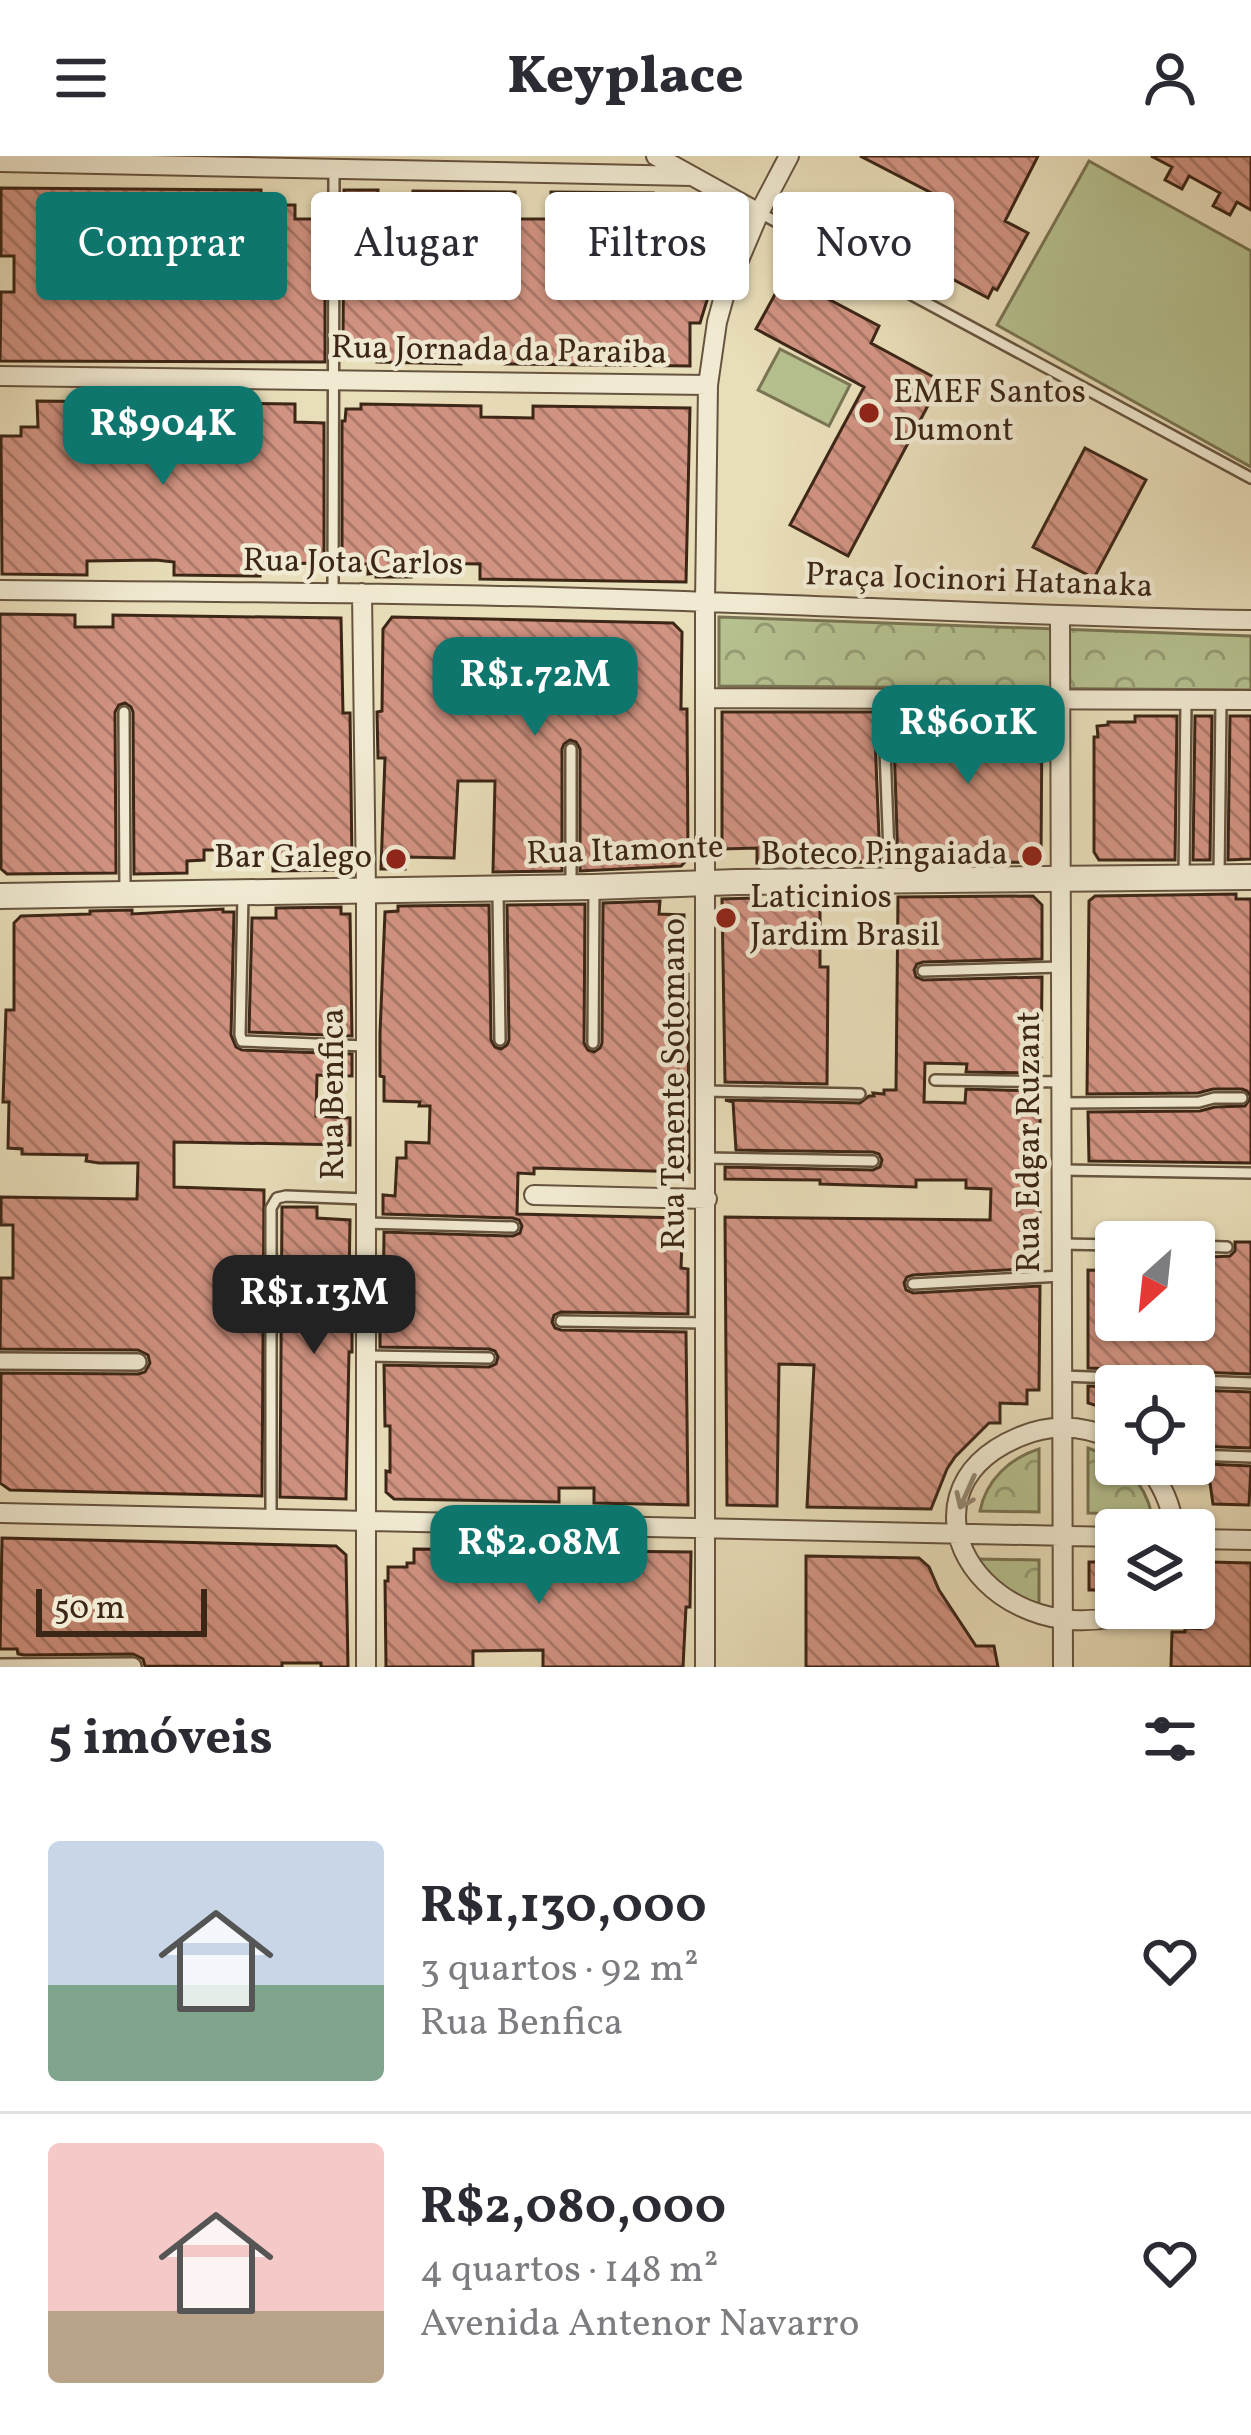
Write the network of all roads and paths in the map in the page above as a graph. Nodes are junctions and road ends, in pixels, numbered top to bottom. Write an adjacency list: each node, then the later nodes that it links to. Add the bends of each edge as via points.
1 (656, 156): 5 (street)
2 (789, 156): 6 (street, Rua Tenente Sotomano)
3 (0, 162): 4 (street)
4 (334, 168): 5 (street); 8 (lane)
5 (692, 176): 6 (street)
6 (759, 213): 9 (street, Rua Tenente Sotomano, via 725,293); 10 (lane)
7 (0, 376): 8 (street, Rua Jornada da Paraiba)
8 (333, 380): 9 (street, Rua Jornada da Paraiba); 12 (lane)
9 (708, 386): 14 (street, Rua Tenente Sotomano)
10 (1251, 478)
11 (0, 590): 12 (street, Rua Jota Carlos)
12 (333, 592): 13 (street, Rua Jota Carlos)
13 (362, 593): 14 (street, Rua Jota Carlos); 33 (street, Rua Benfica)
14 (705, 602): 15 (street, Praça Iocinori Hatanaka); 17 (street, Rua Tenente Sotomano)
15 (1060, 617): 16 (street, Praça Iocinori Hatanaka); 22 (street, Rua Edgar Ruzant)
16 (1251, 620)
17 (706, 698): 18 (street); 30 (street, Rua Tenente Sotomano)
18 (883, 699): 22 (street); 29 (lane)
19 (1186, 700): 20 (street); 22 (street); 25 (lane)
20 (1221, 700): 21 (street); 26 (lane)
21 (1251, 700)
22 (1060, 701): 28 (street, Rua Edgar Ruzant)
23 (124, 712): 35 (lane)
24 (572, 749): 31 (lane)
25 (1184, 876): 26 (street, Rua Itamonte); 28 (street, Rua Itamonte)
26 (1219, 876): 27 (street, Rua Itamonte)
27 (1251, 877)
28 (1061, 878): 29 (street, Rua Itamonte); 37 (street, Rua Edgar Ruzant)
29 (890, 880): 30 (street, Rua Itamonte)
30 (704, 883): 31 (street, Rua Itamonte); 44 (street, Rua Tenente Sotomano)
31 (583, 887): 32 (street, Rua Itamonte); 40 (lane)
32 (498, 888): 33 (street, Rua Itamonte); 39 (lane)
33 (366, 890): 34 (street, Rua Itamonte); 41 (street, Rua Benfica)
34 (243, 892): 35 (street, Rua Itamonte); 41 (lane, via 241,1039)
35 (125, 893): 36 (street, Rua Itamonte)
36 (0, 896)
37 (1061, 968): 38 (lane); 43 (street, Rua Edgar Ruzant)
38 (923, 971)
39 (500, 1040)
40 (593, 1043)
41 (365, 1046): 53 (street, Rua Benfica)
42 (935, 1080): 43 (lane)
43 (1061, 1082): 47 (street, Rua Edgar Ruzant)
44 (706, 1091): 45 (lane); 48 (street, Rua Tenente Sotomano)
45 (860, 1094)
46 (1242, 1098): 47 (lane)
47 (1061, 1103): 50 (street, Rua Edgar Ruzant)
48 (706, 1158): 49 (lane); 54 (street, Rua Tenente Sotomano)
49 (873, 1160)
50 (1061, 1170): 51 (lane); 57 (street, Rua Edgar Ruzant)
51 (1251, 1173)
52 (534, 1195): 54 (street)
53 (365, 1199): 55 (street, Rua Benfica); 76 (lane, via 286,1196 271,1208)
54 (706, 1199): 64 (street, Rua Tenente Sotomano)
55 (365, 1223): 56 (lane); 65 (street, Rua Benfica)
56 (513, 1227)
57 (1061, 1244): 58 (lane); 61 (street, Rua Edgar Ruzant)
58 (1095, 1245)
59 (1215, 1247): 60 (lane)
60 (1227, 1247)
61 (1062, 1276): 62 (lane); 69 (street, Rua Edgar Ruzant)
62 (913, 1284)
63 (561, 1321): 64 (lane)
64 (707, 1323): 78 (street, Rua Tenente Sotomano)
65 (366, 1356): 66 (lane); 77 (street, Rua Benfica)
66 (489, 1358)
67 (0, 1361): 68 (street)
68 (138, 1361)
69 (1062, 1376): 70 (lane); 71 (street, Rua Edgar Ruzant)
70 (1251, 1383)
71 (1062, 1427): 72 (street); 79 (street, one-way to 79, via 1036,1430 990,1455 962,1499); 80 (street, Rua Edgar Ruzant)
72 (1095, 1432)
73 (1215, 1456): 74 (lane)
74 (1251, 1457)
75 (0, 1514): 76 (street)
76 (271, 1520): 77 (street)
77 (366, 1522): 78 (street); 89 (street, Rua Benfica)
78 (707, 1529): 79 (street); 90 (street, Rua Tenente Sotomano)
79 (956, 1534): 80 (street); 84 (street)
80 (1062, 1536): 81 (street); 86 (street, Rua Edgar Ruzant)
81 (1095, 1537)
82 (1215, 1539): 83 (street)
83 (1251, 1540)
84 (973, 1594)
85 (1118, 1629): 86 (street)
86 (1056, 1644): 91 (street, Rua Edgar Ruzant)
87 (0, 1666): 88 (street)
88 (133, 1666)
89 (366, 1667)
90 (705, 1667)
91 (1063, 1667)

